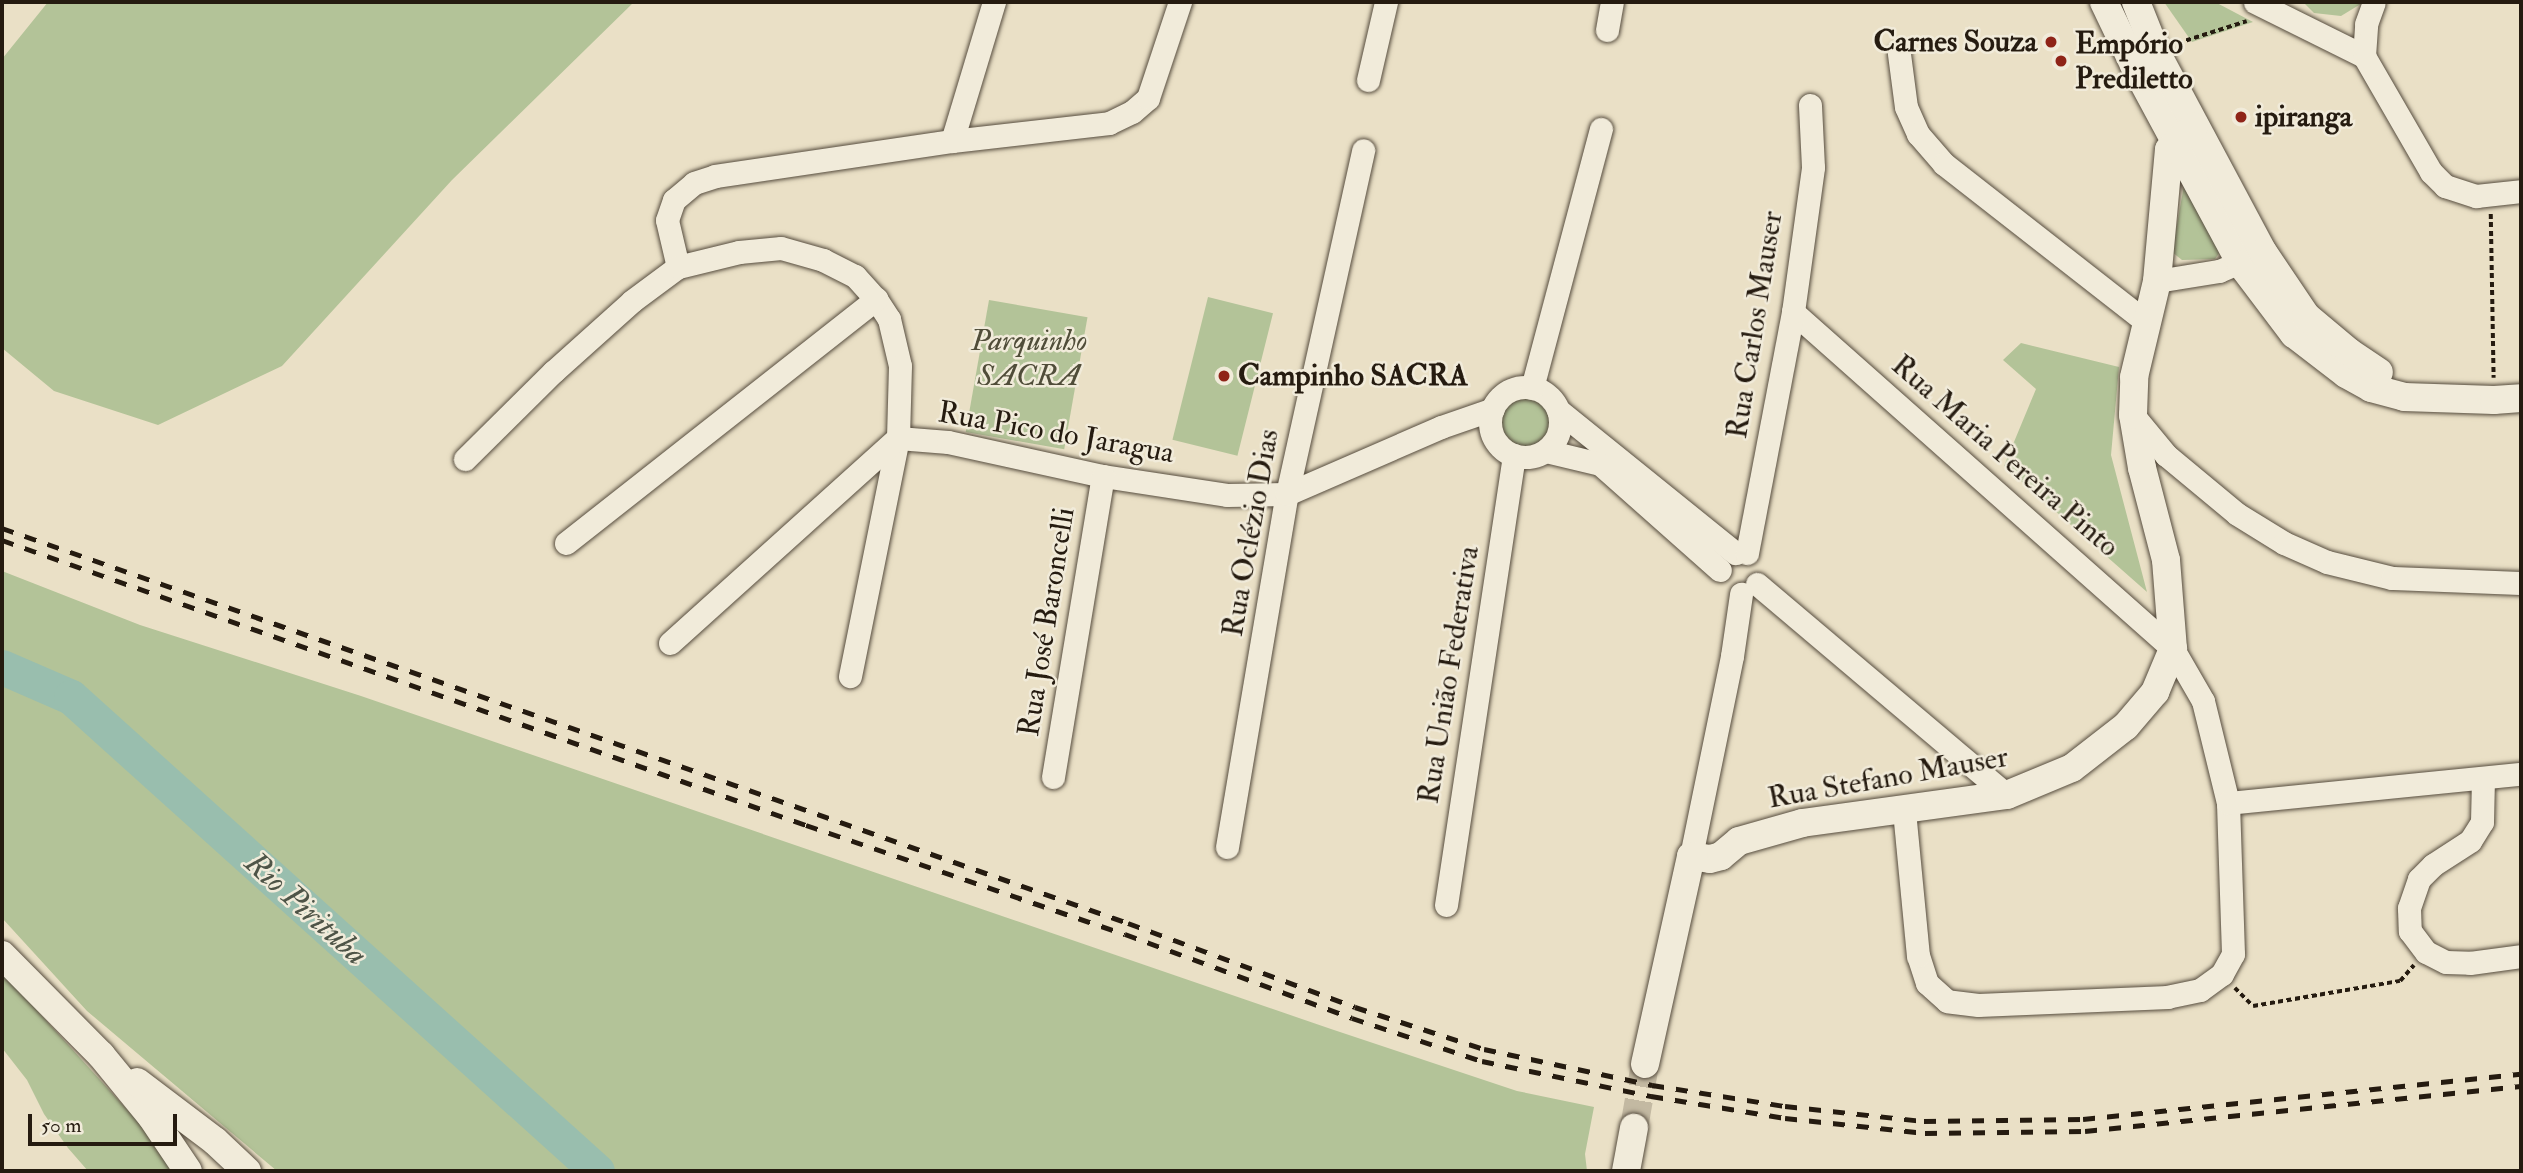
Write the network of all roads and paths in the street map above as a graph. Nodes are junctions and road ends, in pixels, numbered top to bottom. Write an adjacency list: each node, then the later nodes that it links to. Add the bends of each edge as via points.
1 (994, 2): 18 (street)
2 (1180, 2): 18 (street, via 1148,98 1132,112 1109,123)
3 (1386, 2): 13 (street)
4 (1612, 2): 9 (street)
5 (2104, 2): 15 (street)
6 (2136, 2): 10 (street)
7 (2374, 2): 12 (street, via 2366,24)
8 (2264, 7): 10 (path); 12 (street)
9 (1607, 30)
10 (2156, 52): 17 (street)
11 (1899, 54): 28 (street, via 1906,107 1918,134 1944,164)
12 (2364, 56): 22 (street, via 2431,172 2461,193)
13 (1368, 80)
14 (1810, 106): 27 (street, Rua Carlos Mauser, via 1813,167)
15 (2159, 113): 17 (street); 20 (street, Rua Stefano Mauser)
16 (1601, 130): 29 (street)
17 (2185, 134): 20 (street, Rua Stefano Mauser, via 2168,150); 23 (street)
18 (952, 141): 24 (street, via 715,176 694,183 674,200 667,220)
19 (1363, 150): 39 (street, Rua Oclézio Dias)
20 (2165, 177): 25 (street, Rua Stefano Mauser)
21 (2521, 191): 22 (street)
22 (2491, 194): 30 (path)
23 (2252, 258): 25 (street, via 2218,271); 30 (street, via 2305,316 2379,372 2451,397)
24 (678, 267): 26 (street, via 739,252 781,248 823,260 855,276); 37 (street, via 572,354)
25 (2157, 281): 28 (street, Rua Stefano Mauser)
26 (876, 299): 34 (street, via 889,319 897,347); 40 (street)
27 (1793, 312): 41 (street, Rua Carlos Mauser); 45 (street, Rua Maria Pereira Pinto)
28 (2146, 322): 33 (street, Rua Stefano Mauser, via 2134,377)
29 (1532, 388): 31 (street, via 1508,392); 32 (street, via 1552,400)
30 (2508, 399)
31 (1493, 409): 36 (street, via 1490,420 1496,442); 39 (street, Rua Pico do Jaragua)
32 (1558, 410): 35 (street, via 1558,433); 41 (street)
33 (2133, 415): 42 (street, via 2166,455 2237,514 2284,543 2328,562 2392,578); 45 (street, Rua Stefano Mauser, via 2166,560)
34 (898, 438): 38 (street, Rua Pico do Jaragua, via 948,442); 44 (street, Rua Pico do Jaragua); 46 (street)
35 (1546, 450): 36 (street, via 1525,457); 41 (street, via 1600,464)
36 (1514, 455): 55 (street, Rua União Federativa)
37 (465, 459)
38 (1103, 476): 39 (street, Rua Pico do Jaragua, via 1227,495); 48 (street, Rua José Baroncelli)
39 (1287, 494): 53 (street, Rua Oclézio Dias)
40 (566, 543)
41 (1734, 559): 43 (street, via 1727,587); 43 (street, via 1755,559 1760,569)
42 (2521, 583)
43 (1749, 589): 50 (street); 54 (street)
44 (670, 643)
45 (2174, 649): 50 (street, Rua Stefano Mauser, via 2155,692 2126,726 2072,768); 51 (street, Rua Maria Pereira Pinto, via 2203,701)
46 (850, 676)
47 (2521, 774): 49 (street)
48 (1054, 778)
49 (2483, 778): 51 (street); 56 (street, via 2482,822 2470,841 2419,879 2409,908 2410,931)
50 (2007, 795): 52 (street, Rua Stefano Mauser)
51 (2228, 803): 59 (street, Rua Maria Pereira Pinto, via 2233,954)
52 (1904, 810): 54 (street, Rua Stefano Mauser, via 1802,823 1739,841 1721,856); 59 (street, via 1918,956 1927,983 1947,1001 1978,1005 2168,997 2200,990)
53 (1227, 847)
54 (1691, 856): 61 (street)
55 (1446, 905)
56 (2426, 952): 58 (street, via 2446,962); 59 (path, via 2400,981 2253,1006)
57 (2, 955): 60 (street)
58 (2521, 956)
59 (2222, 974)
60 (101, 1055): 63 (street); 64 (street, via 215,1141)
61 (1645, 1064)
62 (1634, 1128): 65 (street)
63 (188, 1171)
64 (247, 1171)
65 (1626, 1171)

